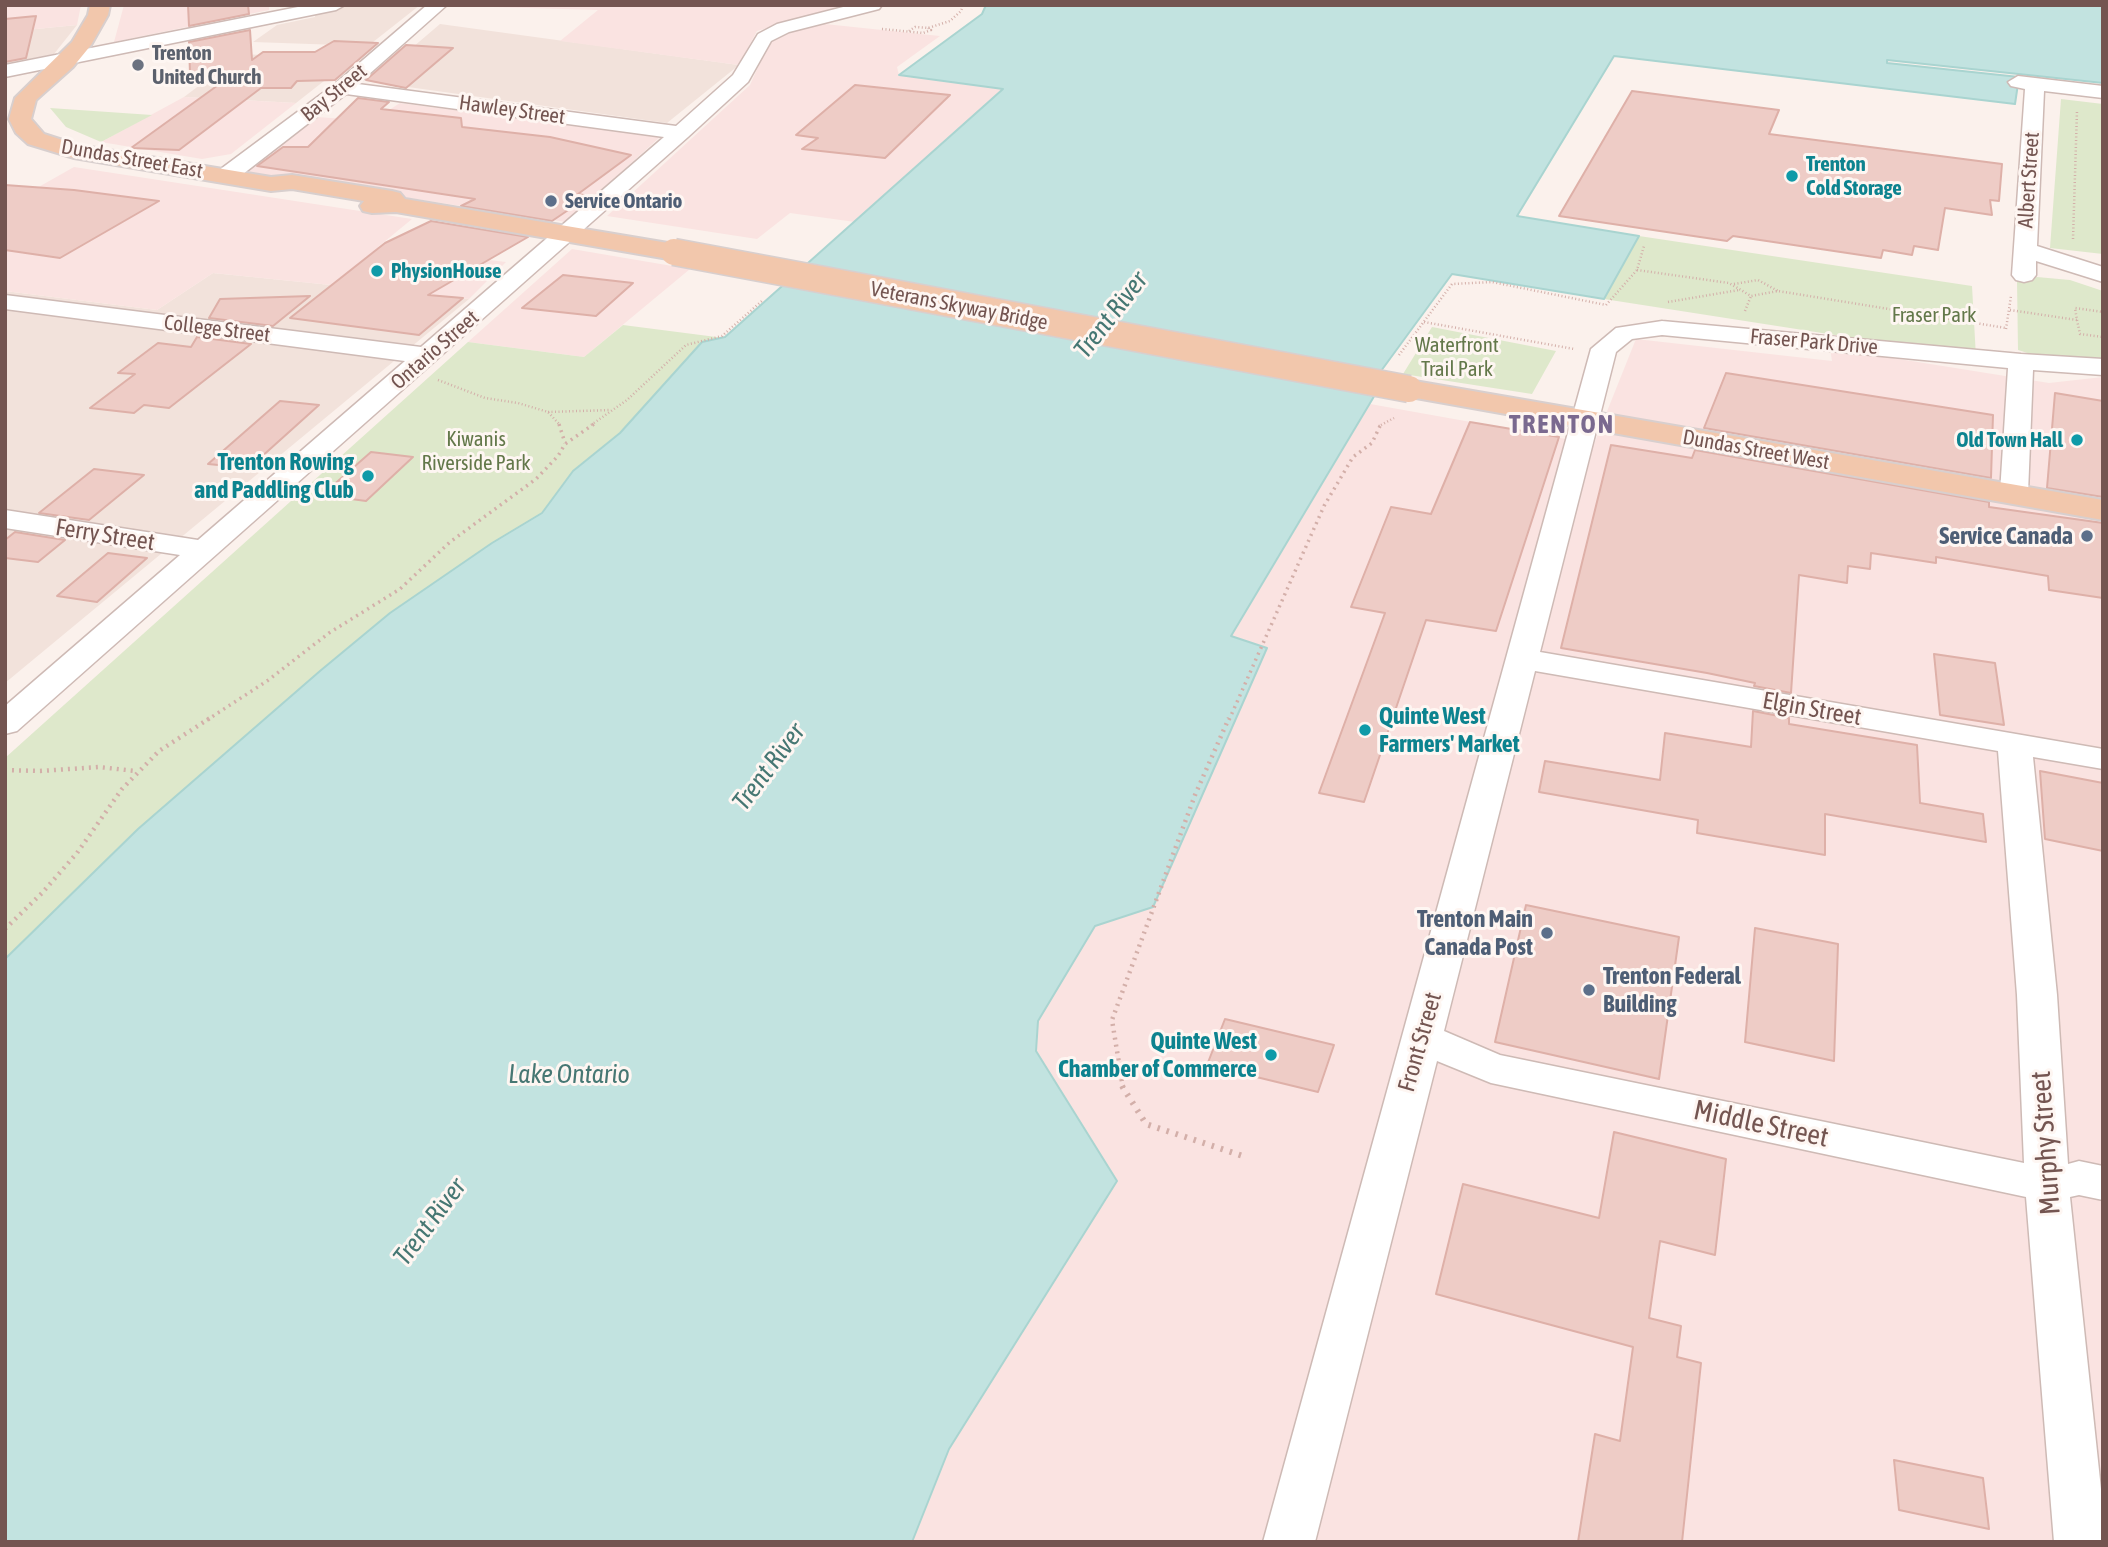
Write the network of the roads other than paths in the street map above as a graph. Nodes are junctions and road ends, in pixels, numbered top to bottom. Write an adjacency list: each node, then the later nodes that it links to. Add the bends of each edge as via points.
1 (100, 5): 6 (main road, via 95,21)
2 (336, 5): 5 (street)
3 (438, 5): 8 (street, Bay Street)
4 (873, 5): 10 (street, Ontario Street, via 773,32 764,38 741,78)
5 (300, 9): 6 (street)
6 (70, 58): 7 (street); 11 (main road, via 26,98)
7 (5, 71)
8 (342, 88): 10 (street, Hawley Street); 12 (street, Bay Street)
9 (2103, 92): 14 (street, Albert Street, via 2027,83)
10 (681, 133): 13 (street, Ontario Street)
11 (13, 137): 12 (main road, Dundas Street East)
12 (226, 176): 13 (main road, Dundas Street East, via 271,184 276,190)
13 (569, 234): 15 (main road, Dundas Street East); 19 (street, Ontario Street)
14 (2025, 250): 16 (street, Albert Street); 17 (street)
15 (674, 252): 22 (main road, Veterans Skyway Bridge, bridge)
16 (2024, 275)
17 (2103, 275)
18 (5, 302): 19 (street, College Street)
19 (428, 356): 27 (street, Ontario Street)
20 (2021, 362): 21 (street, Fraser Park Drive); 23 (street, Fraser Park Drive, via 1662,328 1625,333 1604,349); 24 (street)
21 (2103, 367)
22 (1409, 389): 23 (main road, Dundas Street West)
23 (1583, 421): 24 (main road, Dundas Street West); 28 (street, Front Street)
24 (2014, 493): 25 (main road, Dundas Street West)
25 (2103, 510)
26 (5, 519): 27 (street, Ferry Street)
27 (205, 550): 29 (street, Ontario Street)
28 (1522, 659): 30 (street, Elgin Street); 32 (street, Front Street)
29 (5, 724)
30 (2015, 744): 31 (street, Elgin Street); 34 (street, Murphy Street, via 2037,995)
31 (2103, 759)
32 (1423, 1038): 34 (street, Middle Street, via 1491,1068); 35 (street, Front Street)
33 (2103, 1183): 34 (street, Middle Street, via 2079,1178)
34 (2047, 1185): 36 (street, Murphy Street)
35 (1296, 1540)
36 (2080, 1542)

